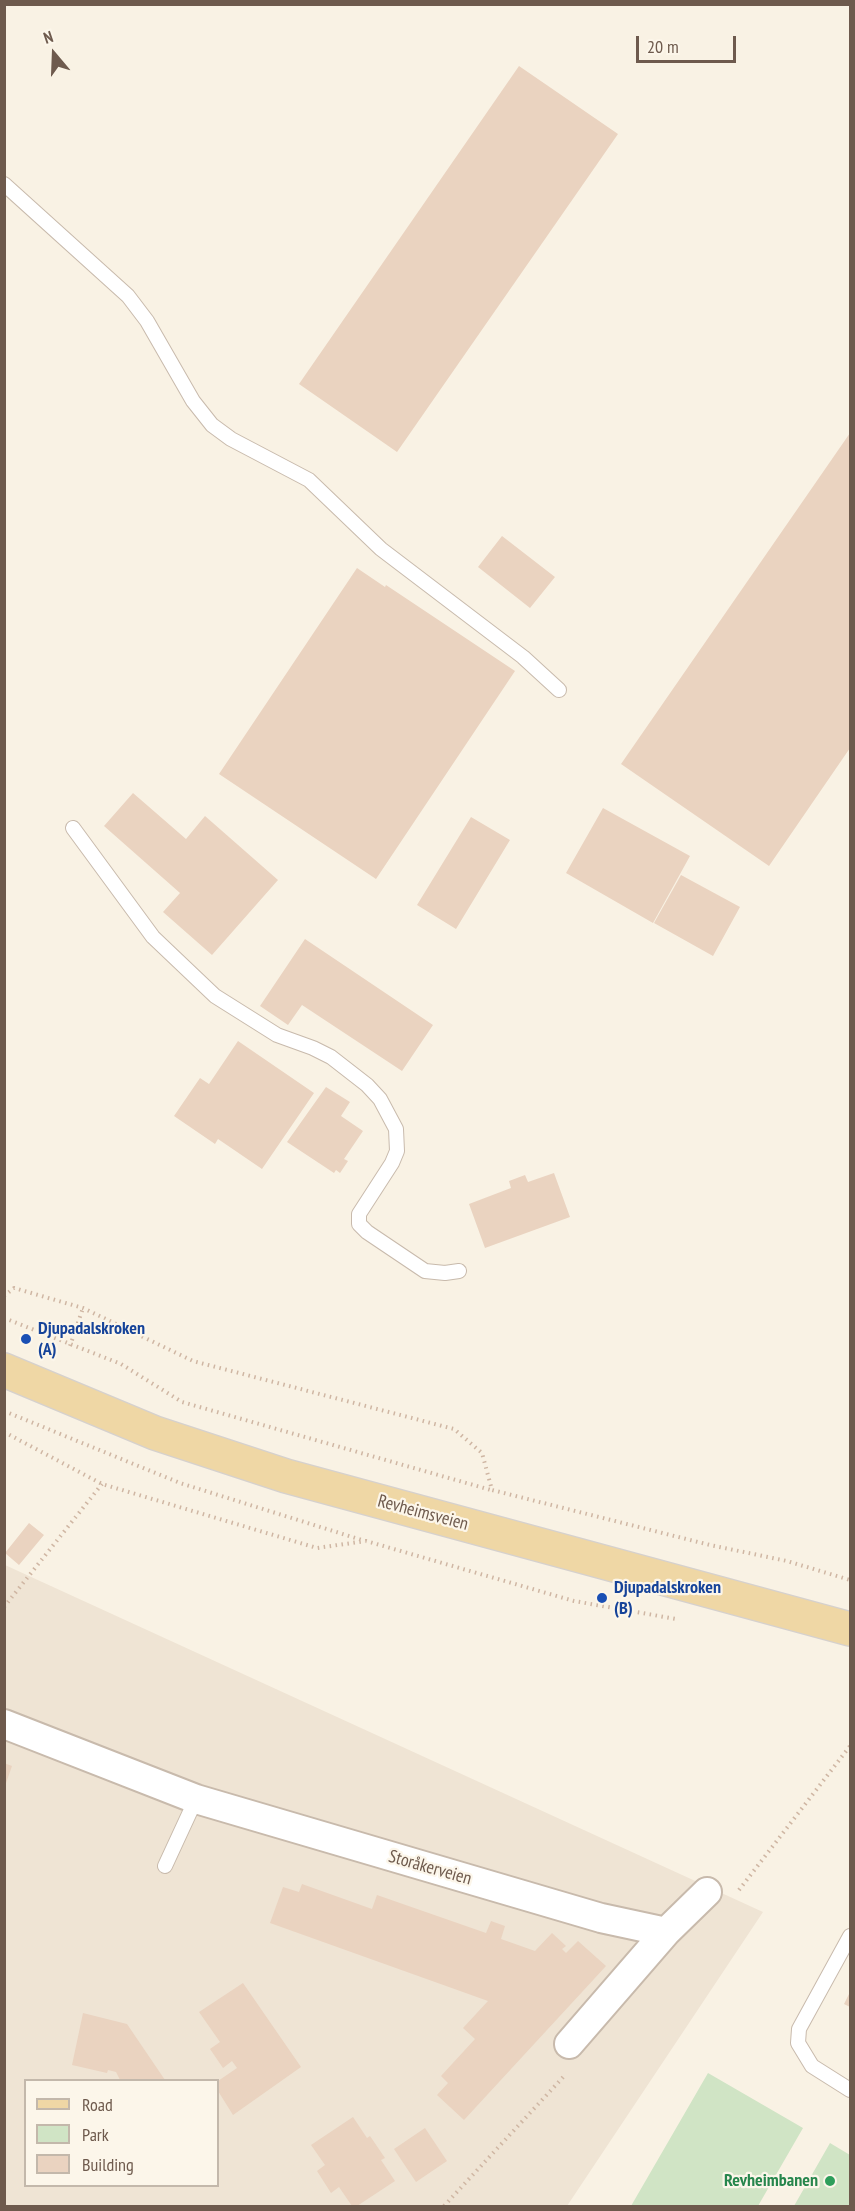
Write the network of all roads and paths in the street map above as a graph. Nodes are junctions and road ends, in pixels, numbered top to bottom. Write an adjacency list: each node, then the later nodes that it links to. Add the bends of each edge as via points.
1 (4, 184): 2 (lane, via 128,296 193,401 212,424 231,439 309,480 381,549 524,657)
2 (559, 690)
3 (73, 828): 4 (lane, via 153,937 215,996 277,1035 331,1057 380,1099 396,1129 397,1151 359,1214 359,1224 425,1271)
4 (459, 1271)
5 (4, 1296): 6 (path, via 14,1288)
6 (83, 1308): 8 (path); 12 (path, via 193,1361 454,1429 482,1453)
7 (4, 1318): 8 (path)
8 (70, 1346): 12 (path, via 121,1364 182,1402)
9 (4, 1370): 16 (main road, Revheimsveien, via 155,1433 286,1476)
10 (4, 1432): 11 (path)
11 (102, 1484): 14 (path); 15 (path, via 317,1548 366,1541 574,1601)
12 (492, 1490): 13 (path, via 787,1561)
13 (850, 1580)
14 (4, 1607)
15 (678, 1620)
16 (850, 1629)
17 (4, 1724): 19 (street, Storåkerveien)
18 (850, 1746): 22 (path)
19 (196, 1799): 20 (lane); 23 (street, Storåkerveien, via 601,1918)
20 (165, 1866)
21 (707, 1892): 23 (street)
22 (736, 1894)
23 (666, 1932): 25 (street)
24 (850, 1936): 26 (lane, via 799,2029 798,2043 812,2066)
25 (569, 2044)
26 (850, 2090)

